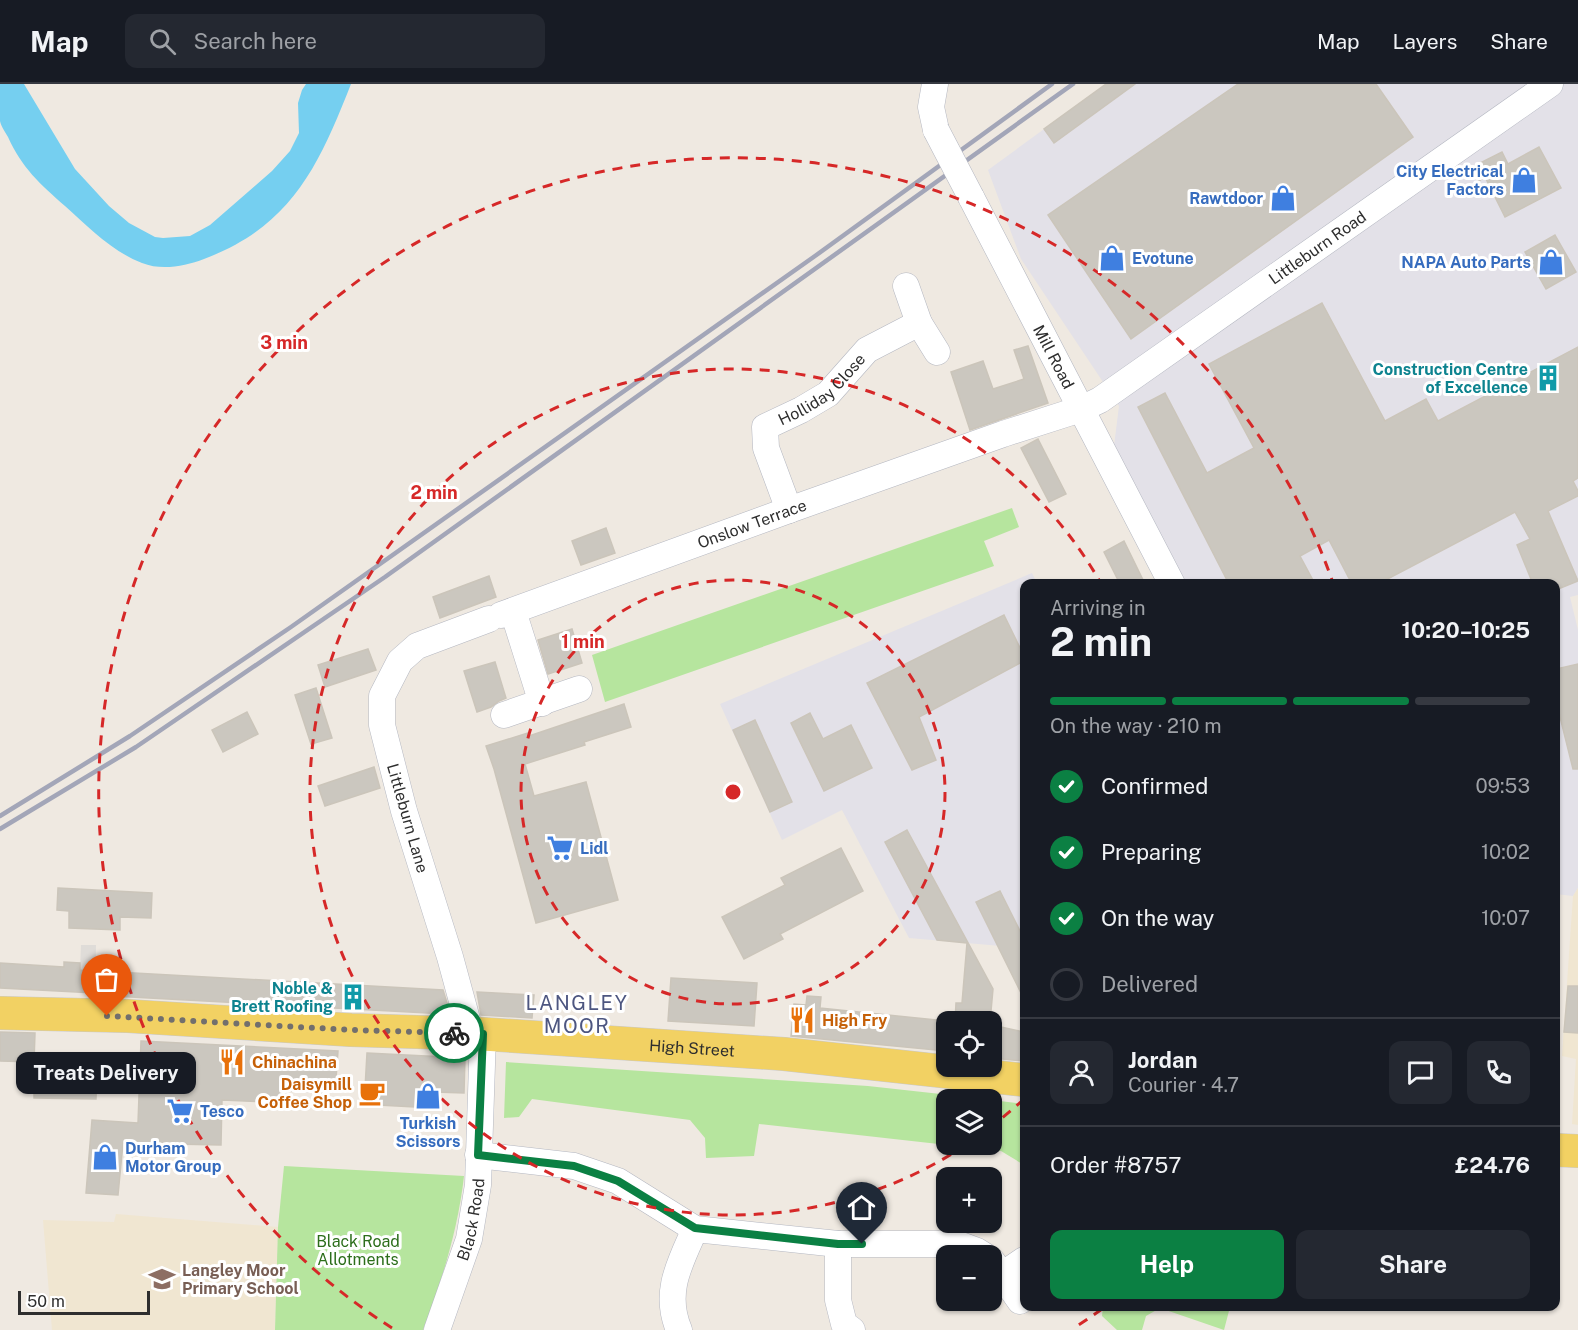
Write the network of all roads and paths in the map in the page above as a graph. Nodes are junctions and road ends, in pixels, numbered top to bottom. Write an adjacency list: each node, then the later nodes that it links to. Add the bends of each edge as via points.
1 (935, 84): 6 (street, Mill Road, bridge, via 931,107 936,130)
2 (1550, 84): 6 (street, Littleburn Road)
3 (906, 286): 4 (street)
4 (919, 324): 5 (street); 7 (street, Holliday Close, via 867,350 828,394 765,427 766,448)
5 (937, 352)
6 (1081, 410): 7 (street, Onslow Terrace); 8 (street, Mill Road)
7 (789, 510): 9 (street, Onslow Terrace)
8 (1169, 579)
9 (501, 615): 10 (street, Onslow Terrace); 12 (street)
10 (451, 632): 15 (street, Littleburn Lane, via 417,646 400,661 382,696 382,725 404,811)
11 (579, 689): 12 (street)
12 (542, 703): 13 (street)
13 (504, 715)
14 (0, 1013): 15 (main road, High Street)
15 (477, 1034): 16 (main road, High Street, via 784,1054); 19 (street, Black Road)
16 (1020, 1080)
17 (1560, 1150): 18 (main road)
18 (1578, 1151)
19 (478, 1155): 20 (street, via 574,1166 618,1181); 27 (street, Black Road, via 478,1185 469,1239)
20 (695, 1228): 21 (street); 28 (street, via 672,1290)
21 (838, 1244): 22 (street); 29 (street, via 838,1300 844,1324)
22 (961, 1245)
23 (1020, 1261): 24 (street)
24 (1002, 1267)
25 (1002, 1275): 26 (street)
26 (1020, 1301)
27 (437, 1330)
28 (679, 1330)
29 (852, 1330)

